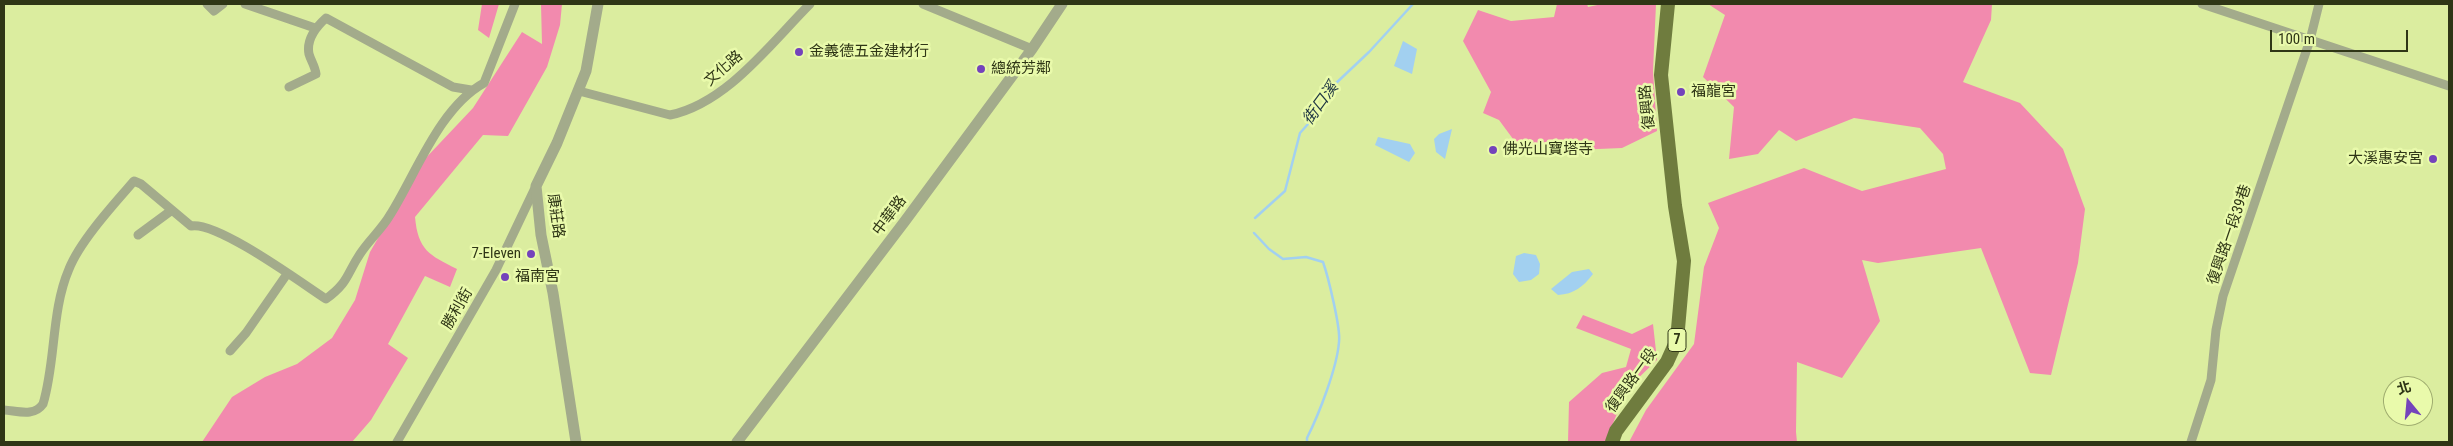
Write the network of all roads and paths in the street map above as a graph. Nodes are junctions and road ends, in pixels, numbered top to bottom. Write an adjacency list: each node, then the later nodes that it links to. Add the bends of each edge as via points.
1 (207, 4): 2 (street, via 214,11)
2 (223, 4)
3 (245, 4): 12 (street)
4 (515, 4): 17 (street, via 484,83)
5 (598, 4): 18 (street, 康莊路, via 586,71)
6 (810, 4): 18 (street, 文化路, via 722,92 685,112 670,115)
7 (923, 4): 14 (street)
8 (1062, 4): 14 (street, 中華路)
9 (1668, 4): 21 (main road, 復興路 / 7, via 1661,75)
10 (2202, 4): 13 (street)
11 (2319, 4): 13 (street, 復興路一段39巷)
12 (315, 28): 16 (street, via 308,43 316,74); 17 (street, via 326,18 453,87)
13 (2310, 40): 15 (street); 30 (street, 復興路一段39巷, via 2223,296 2211,380)
14 (1032, 49): 28 (street, 中華路)
15 (2449, 86)
16 (290, 88)
17 (471, 90): 23 (street, via 434,134 390,216 359,255 351,274 338,290 326,298)
18 (579, 91): 19 (street, 康莊路)
19 (536, 186): 26 (street, 勝利街, via 496,270); 27 (street, 康莊路, via 541,235)
20 (172, 210): 22 (street); 23 (street, via 191,226 198,224 232,237); 25 (street, via 134,181 117,200 68,270 43,404 32,413)
21 (1677, 212): 29 (main road, 復興路一段 / 7, via 1684,261 1678,340 1668,362 1653,378 1616,431)
22 (138, 235)
23 (287, 274): 24 (street)
24 (230, 351)
25 (4, 410)
26 (397, 442)
27 (576, 442)
28 (737, 442)
29 (1612, 442)
30 (2191, 442)

